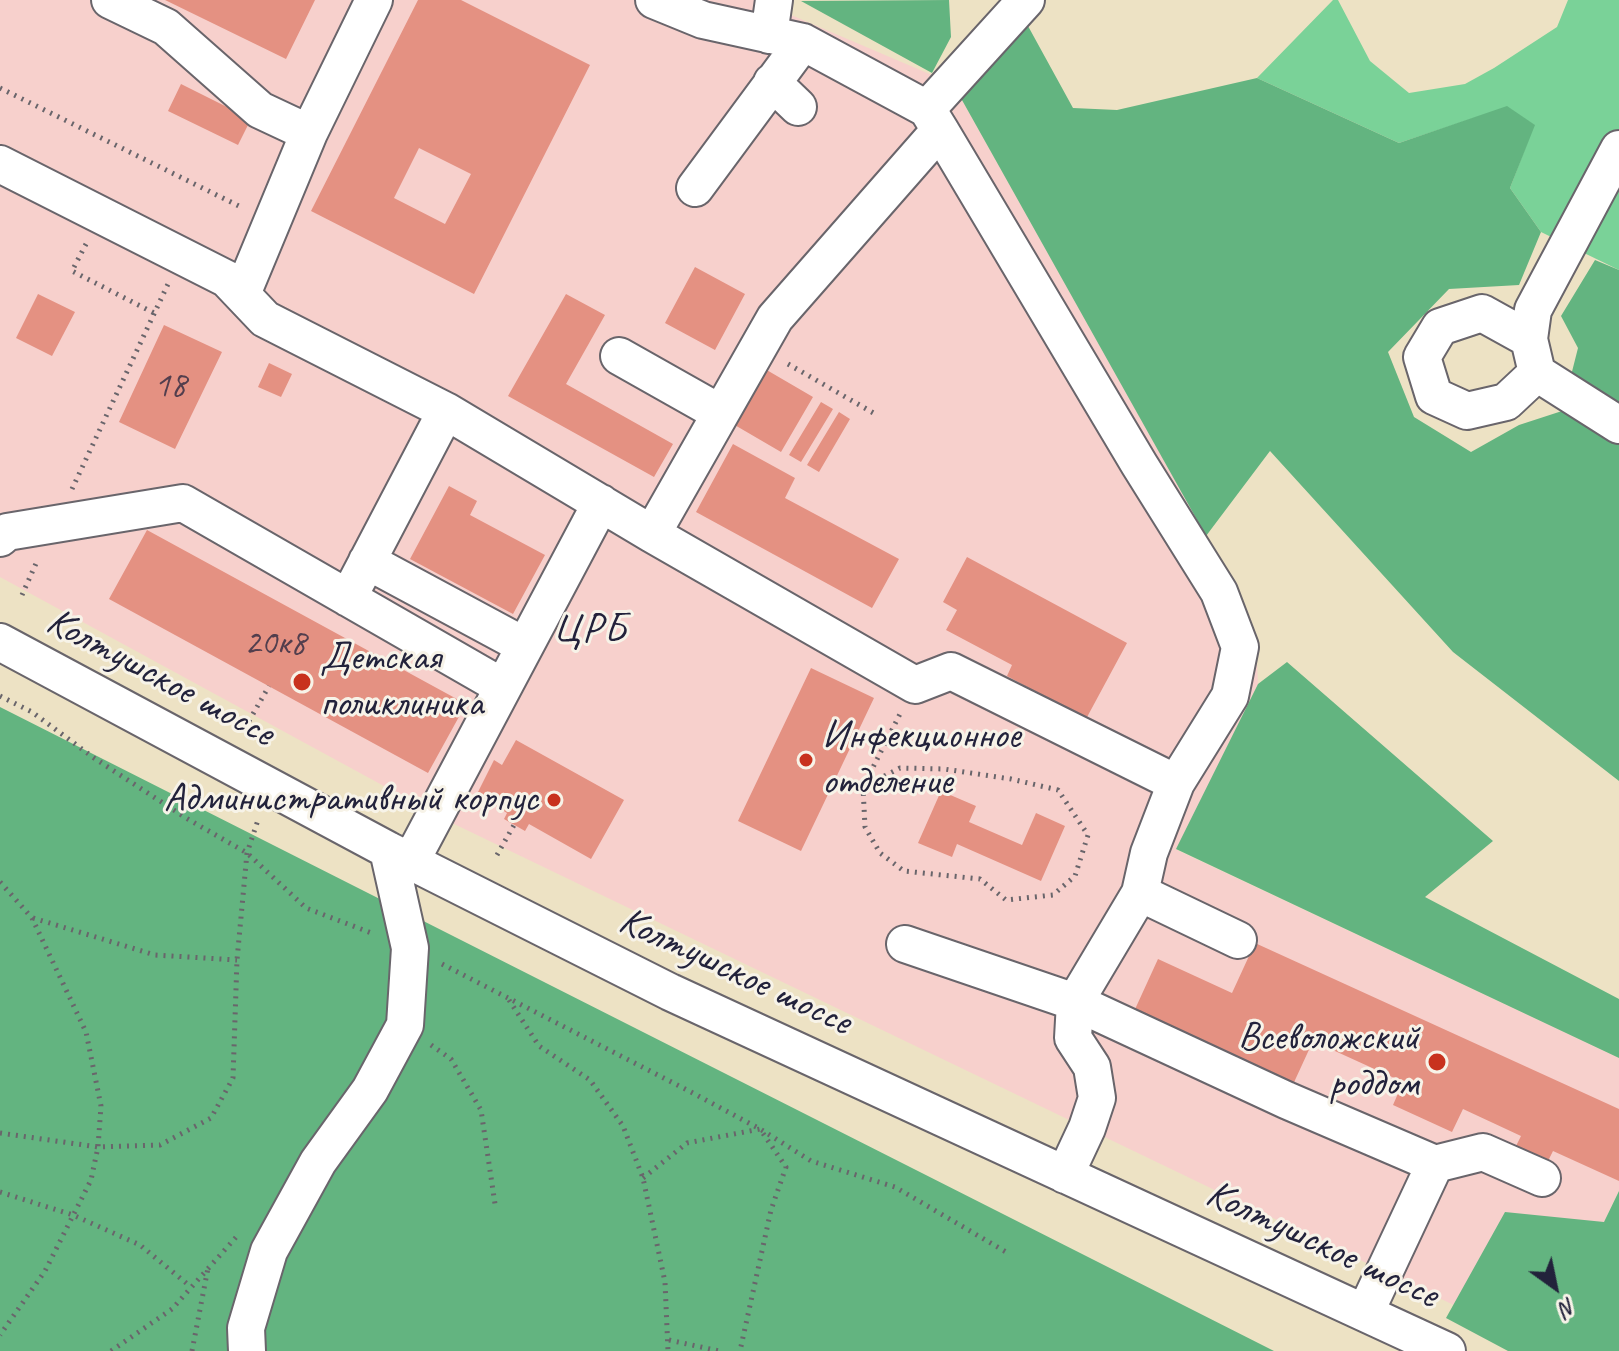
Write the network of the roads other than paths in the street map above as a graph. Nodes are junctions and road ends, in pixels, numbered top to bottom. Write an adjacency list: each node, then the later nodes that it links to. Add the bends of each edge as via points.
1 (110, 0): 9 (street, via 166,27 260,110)
2 (374, 0): 9 (street)
3 (654, 0): 5 (street, via 703,20)
4 (1026, 0): 8 (street)
5 (782, 26): 6 (street); 8 (street)
6 (772, 82): 7 (street); 12 (street)
7 (798, 107)
8 (933, 119): 16 (street, via 775,318); 26 (street, via 1219,592 1240,647 1230,696)
9 (309, 133): 13 (street)
10 (1619, 149): 17 (street, via 1533,310 1533,356)
11 (0, 164): 13 (street, via 227,279)
12 (695, 188)
13 (242, 294): 15 (street, via 265,319)
14 (619, 356): 16 (street)
15 (446, 411): 18 (street); 21 (street)
16 (720, 413): 20 (street)
17 (1619, 425)
18 (601, 503): 20 (street); 24 (street)
19 (2, 533): 22 (street, via 183,503)
20 (652, 534): 26 (street, via 915,685 951,671)
21 (367, 561): 22 (street); 24 (street)
22 (348, 598): 25 (street)
23 (0, 642): 27 (street, Колтушское шоссе)
24 (523, 645): 25 (street)
25 (503, 687): 27 (street)
26 (1176, 783): 28 (street)
27 (400, 856): 33 (street, Колтушское шоссе, via 670,992); 36 (street, via 410,948 405,1025 269,1251 246,1328)
28 (1140, 893): 29 (street); 31 (street)
29 (1238, 940)
30 (905, 944): 31 (street)
31 (1075, 1002): 32 (street); 33 (street, via 1073,1038 1092,1067 1097,1098)
32 (1435, 1164): 34 (street, via 1483,1152); 35 (street)
33 (1065, 1175): 35 (street, Колтушское шоссе)
34 (1542, 1178)
35 (1365, 1313): 37 (street, Колтушское шоссе)
36 (247, 1351)
37 (1447, 1351)

